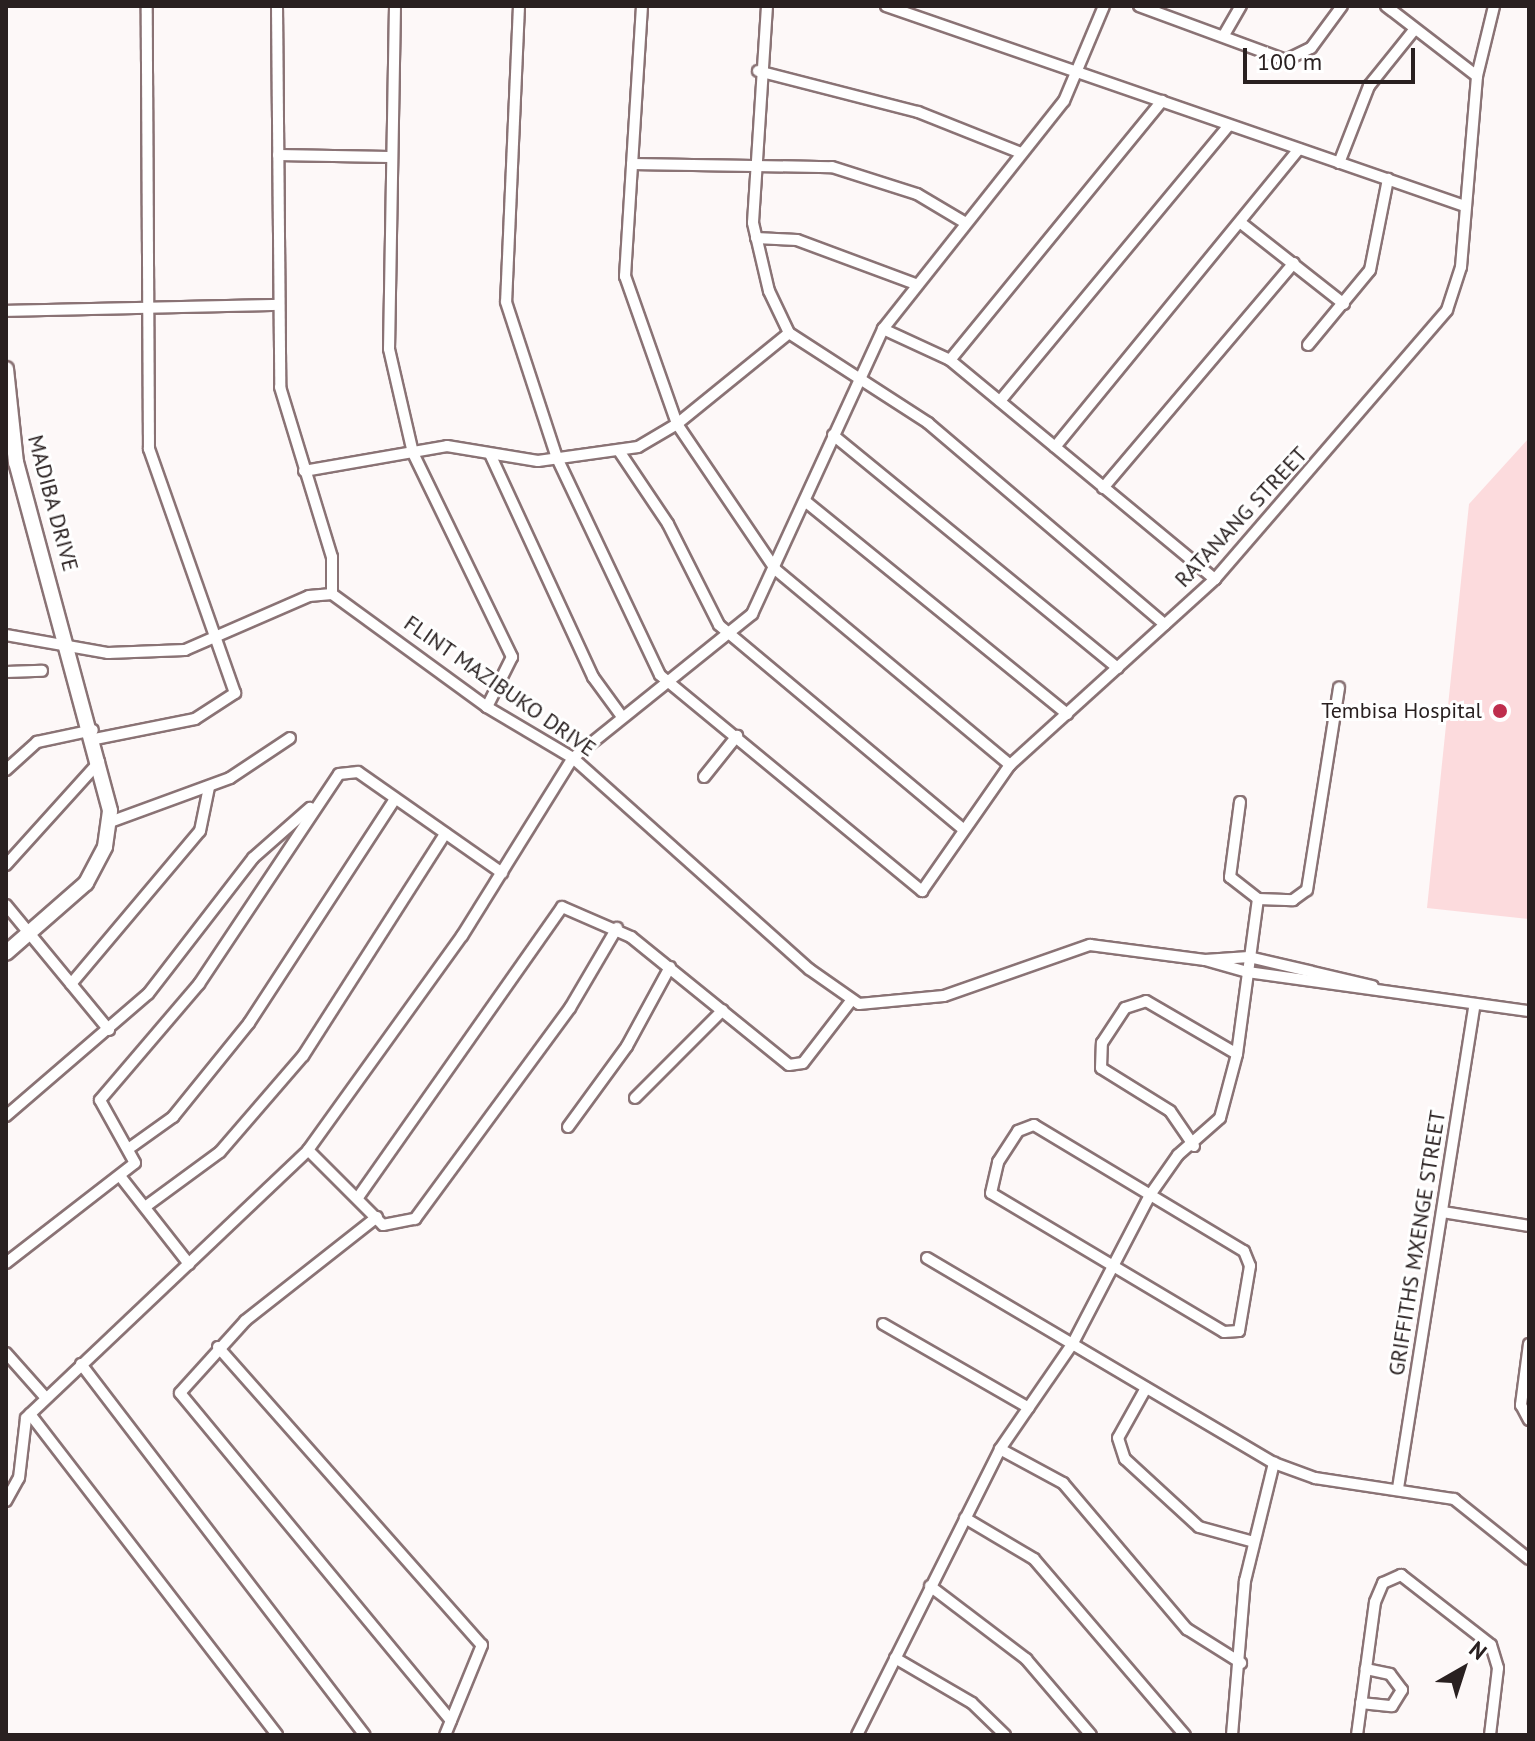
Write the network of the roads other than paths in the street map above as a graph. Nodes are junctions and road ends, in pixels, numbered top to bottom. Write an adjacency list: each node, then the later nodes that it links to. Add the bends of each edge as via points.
1 (147, 6): 37 (street)
2 (277, 6): 23 (street)
3 (395, 6): 24 (street)
4 (519, 6): 52 (street, via 506,302)
5 (642, 6): 26 (street)
6 (767, 6): 16 (street)
7 (886, 6): 17 (street)
8 (1104, 6): 17 (street)
9 (1139, 6): 15 (street)
10 (1241, 6): 15 (street)
11 (1342, 6): 15 (street, via 1295,59)
12 (1386, 6): 14 (street)
13 (1494, 6): 18 (street, RATANANG STREET)
14 (1414, 30): 18 (street); 25 (street, via 1369,86)
15 (1224, 35)
16 (758, 71): 22 (street, via 918,112); 27 (street)
17 (1078, 74): 19 (street); 22 (street)
18 (1477, 76): 29 (street, RATANANG STREET)
19 (1162, 101): 20 (street); 42 (street)
20 (1228, 126): 21 (street); 45 (street)
21 (1299, 149): 25 (street); 31 (street)
22 (1021, 153): 30 (street)
23 (278, 155): 24 (street); 36 (street)
24 (389, 157): 50 (street, via 389,349)
25 (1339, 163): 28 (street)
26 (632, 164): 27 (street); 46 (street, via 625,276)
27 (752, 165): 30 (street, via 832,167 917,194); 32 (street)
28 (1388, 179): 29 (street); 35 (street, via 1374,257)
29 (1465, 206): 57 (street, RATANANG STREET, via 1461,267 1447,310)
30 (964, 222): 34 (street)
31 (1241, 223): 33 (street); 48 (street)
32 (756, 238): 34 (street, via 797,240); 40 (street)
33 (1294, 263): 35 (street); 54 (street)
34 (915, 284): 39 (street)
35 (1344, 304): 41 (street)
36 (278, 305): 37 (street); 53 (street, via 280,387)
37 (150, 309): 38 (street); 62 (street, via 149,449)
38 (6, 311)
39 (883, 329): 42 (street); 44 (street)
40 (789, 333): 44 (street); 46 (street)
41 (1308, 345)
42 (950, 360): 45 (street)
43 (6, 369): 63 (street, MADIBA DRIVE, via 16,462)
44 (856, 376): 47 (street); 59 (street, via 928,423)
45 (1000, 401): 48 (street)
46 (677, 424): 49 (street); 56 (street)
47 (833, 435): 55 (street); 64 (street)
48 (1055, 447): 54 (street)
49 (619, 451): 52 (street); 61 (street, via 668,524 703,604)
50 (413, 453): 51 (street, via 447,446); 53 (street); 69 (street, via 512,657)
51 (490, 454): 52 (street); 70 (street, via 593,677)
52 (557, 458): 67 (street)
53 (304, 471): 58 (street, via 335,568)
54 (1103, 488): 57 (street)
55 (805, 501): 56 (street); 71 (street)
56 (775, 569): 61 (street, via 761,601); 77 (street)
57 (1215, 579): 59 (street, RATANANG STREET)
58 (332, 594): 62 (street, via 309,596); 69 (street, FLINT MAZIBUKO DRIVE)
59 (1165, 625): 64 (street, RATANANG STREET)
60 (6, 635): 63 (street)
61 (731, 637): 67 (street); 85 (street)
62 (216, 640): 63 (street, via 156,653); 72 (street, via 234,685 226,705 168,727)
63 (70, 646): 72 (street, MADIBA DRIVE)
64 (1118, 668): 71 (street, RATANANG STREET)
65 (42, 671): 66 (street)
66 (6, 672)
67 (670, 685): 70 (street); 73 (street)
68 (1339, 688): 89 (street, via 1307,890 1293,900)
69 (487, 707): 75 (street, FLINT MAZIBUKO DRIVE)
70 (620, 714): 75 (street)
71 (1067, 714): 77 (street, RATANANG STREET)
72 (94, 735): 76 (street, MADIBA DRIVE); 78 (street, via 37,742)
73 (737, 736): 79 (street); 85 (street, RATANANG STREET, via 922,891)
74 (290, 738): 80 (street)
75 (573, 758): 88 (street); 100 (street, FLINT MAZIBUKO DRIVE)
76 (101, 761): 84 (street, MADIBA DRIVE); 87 (street)
77 (1010, 765): 85 (street, RATANANG STREET)
78 (6, 770)
79 (704, 777)
80 (209, 787): 84 (street); 98 (street, via 200,831)
81 (395, 799): 83 (street, via 351,770); 86 (street); 110 (street, via 257,1013 173,1117)
82 (1240, 802): 89 (street, via 1230,877)
83 (315, 804): 104 (street, via 253,858 174,966); 110 (street, via 287,858 205,976 100,1100)
84 (110, 822): 92 (street, via 86,883)
85 (961, 827)
86 (445, 834): 88 (street); 115 (street, via 303,1056 220,1152)
87 (6, 865)
88 (502, 873): 111 (street)
89 (1258, 899): 94 (street)
90 (6, 905): 92 (street)
91 (617, 928): 96 (street); 114 (street, via 573,906 557,910); 117 (street, via 433,1201 398,1228)
92 (30, 934): 93 (street); 98 (street)
93 (6, 953)
94 (1249, 957): 95 (street); 97 (street); 99 (street)
95 (1205, 960): 97 (street); 100 (street, via 1090,945 982,982 881,1006)
96 (670, 967): 102 (street); 108 (street, via 627,1046)
97 (1247, 972): 99 (street); 105 (street)
98 (71, 984): 104 (street)
99 (1373, 986): 101 (street)
100 (851, 1001): 102 (street, via 796,1066)
101 (1475, 1004): 103 (street); 116 (street, GRIFFITHS MXENGE STREET)
102 (723, 1010): 106 (street)
103 (1529, 1011)
104 (109, 1030): 107 (street)
105 (1237, 1054): 109 (street, via 1220,1118); 109 (street, via 1146,1001 1125,1008 1102,1043 1101,1068 1170,1111)
106 (635, 1098)
107 (6, 1116)
108 (568, 1127)
109 (1194, 1146): 113 (street, via 1173,1160)
110 (131, 1147): 112 (street, via 136,1160)
111 (308, 1150): 114 (street); 121 (street)
112 (120, 1176): 115 (street); 120 (street)
113 (1150, 1195): 122 (street); 122 (street, via 1244,1251 1250,1266 1239,1331 1224,1332); 122 (street, via 1034,1125 1018,1131 998,1162 991,1193)
114 (359, 1196): 117 (street)
115 (145, 1207): 121 (street)
116 (1443, 1212): 118 (street); 136 (street, GRIFFITHS MXENGE STREET)
117 (377, 1217): 126 (street)
118 (1529, 1226)
119 (927, 1258): 124 (street)
120 (6, 1263)
121 (189, 1264): 128 (street)
122 (1109, 1266): 124 (street)
123 (883, 1324): 131 (street)
124 (1073, 1343): 129 (street); 131 (street)
125 (1529, 1344): 133 (street, via 1521,1405)
126 (218, 1347): 146 (street, via 482,1645); 146 (street, via 182,1397)
127 (6, 1353): 130 (street)
128 (81, 1364): 130 (street); 148 (street)
129 (1146, 1388): 135 (street); 139 (street, via 1118,1438 1125,1459 1199,1527)
130 (46, 1398): 132 (street)
131 (1029, 1408): 134 (street)
132 (30, 1414): 137 (street, via 19,1478); 147 (street)
133 (1529, 1420)
134 (1000, 1449): 138 (street); 143 (street, via 1063,1483 1187,1629)
135 (1274, 1463): 136 (street, via 1315,1478); 139 (street)
136 (1398, 1488): 140 (street, via 1454,1499)
137 (6, 1501)
138 (965, 1518): 141 (street); 153 (street, via 1034,1559)
139 (1254, 1542): 143 (street, via 1239,1620)
140 (1529, 1559)
141 (930, 1586): 142 (street); 152 (street, via 1026,1659)
142 (895, 1658): 150 (street); 151 (street, via 972,1703)
143 (1241, 1663): 154 (street)
144 (1366, 1669): 145 (street); 145 (street, via 1390,1674 1402,1690 1392,1706); 156 (street, via 1379,1589 1389,1578 1407,1576 1495,1652)
145 (1361, 1703): 155 (street)
146 (451, 1721): 149 (street)
147 (277, 1735)
148 (365, 1735)
149 (445, 1735)
150 (857, 1735)
151 (1005, 1735)
152 (1091, 1735)
153 (1185, 1735)
154 (1232, 1735)
155 (1357, 1735)
156 (1490, 1735)

